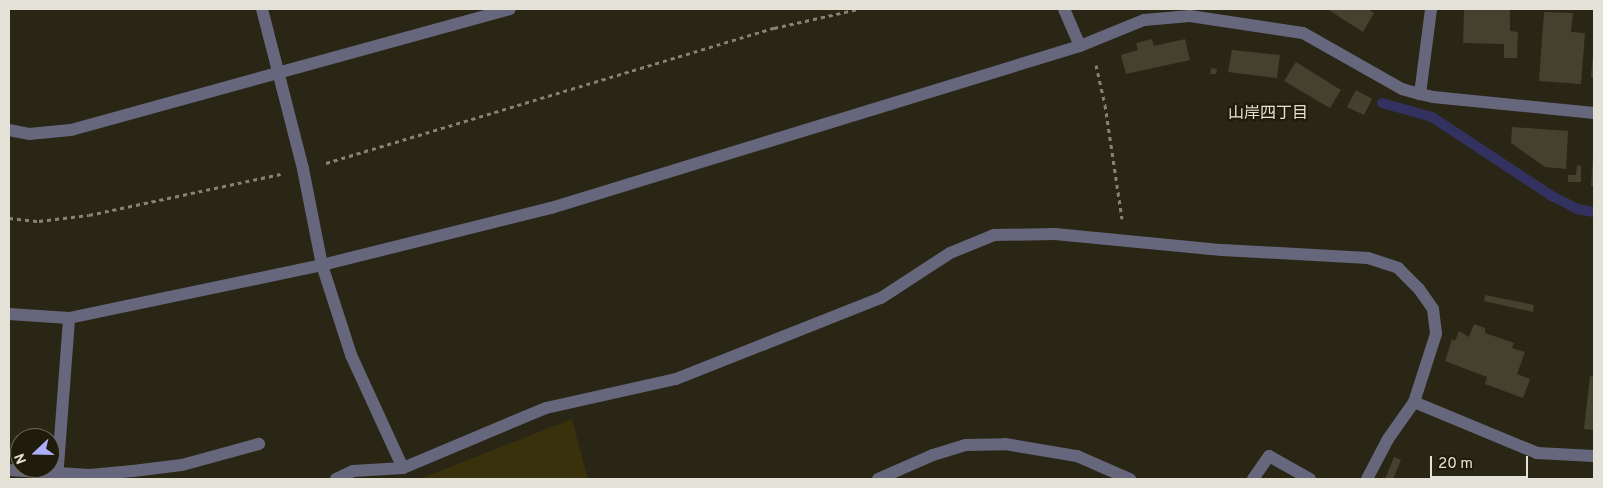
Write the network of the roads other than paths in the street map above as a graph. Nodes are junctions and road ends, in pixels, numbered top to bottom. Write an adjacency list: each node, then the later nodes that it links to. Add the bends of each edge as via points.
1 (262, 9): 8 (street)
2 (510, 9): 8 (street)
3 (1064, 9): 7 (street)
4 (1166, 9): 6 (street)
5 (1431, 9): 9 (street)
6 (1147, 16): 7 (street); 9 (street, via 1190,16 1303,33 1402,89)
7 (1080, 46): 12 (street, via 551,208)
8 (277, 73): 11 (street, via 71,130 29,134); 12 (street, via 303,170)
9 (1420, 94): 10 (street)
10 (1594, 113)
11 (9, 130)
12 (322, 265): 14 (street); 19 (street, via 351,354)
13 (9, 314): 14 (street)
14 (69, 318): 16 (street)
15 (1414, 402): 18 (street, via 1537,452); 19 (street, via 1436,334 1433,309 1398,268 1368,258 1222,250 1056,234 994,235 950,253 881,298 676,379 546,408); 27 (street, via 1388,439)
16 (60, 437)
17 (259, 444): 20 (street, via 182,465)
18 (1594, 456)
19 (403, 468): 21 (street, via 353,471); 22 (street)
20 (60, 477)
21 (336, 479)
22 (384, 479)
23 (878, 479): 24 (street, via 966,445 1005,444 1077,456)
24 (1130, 479)
25 (1253, 479): 26 (street, via 1269,456)
26 (1310, 479)
27 (1367, 479)

